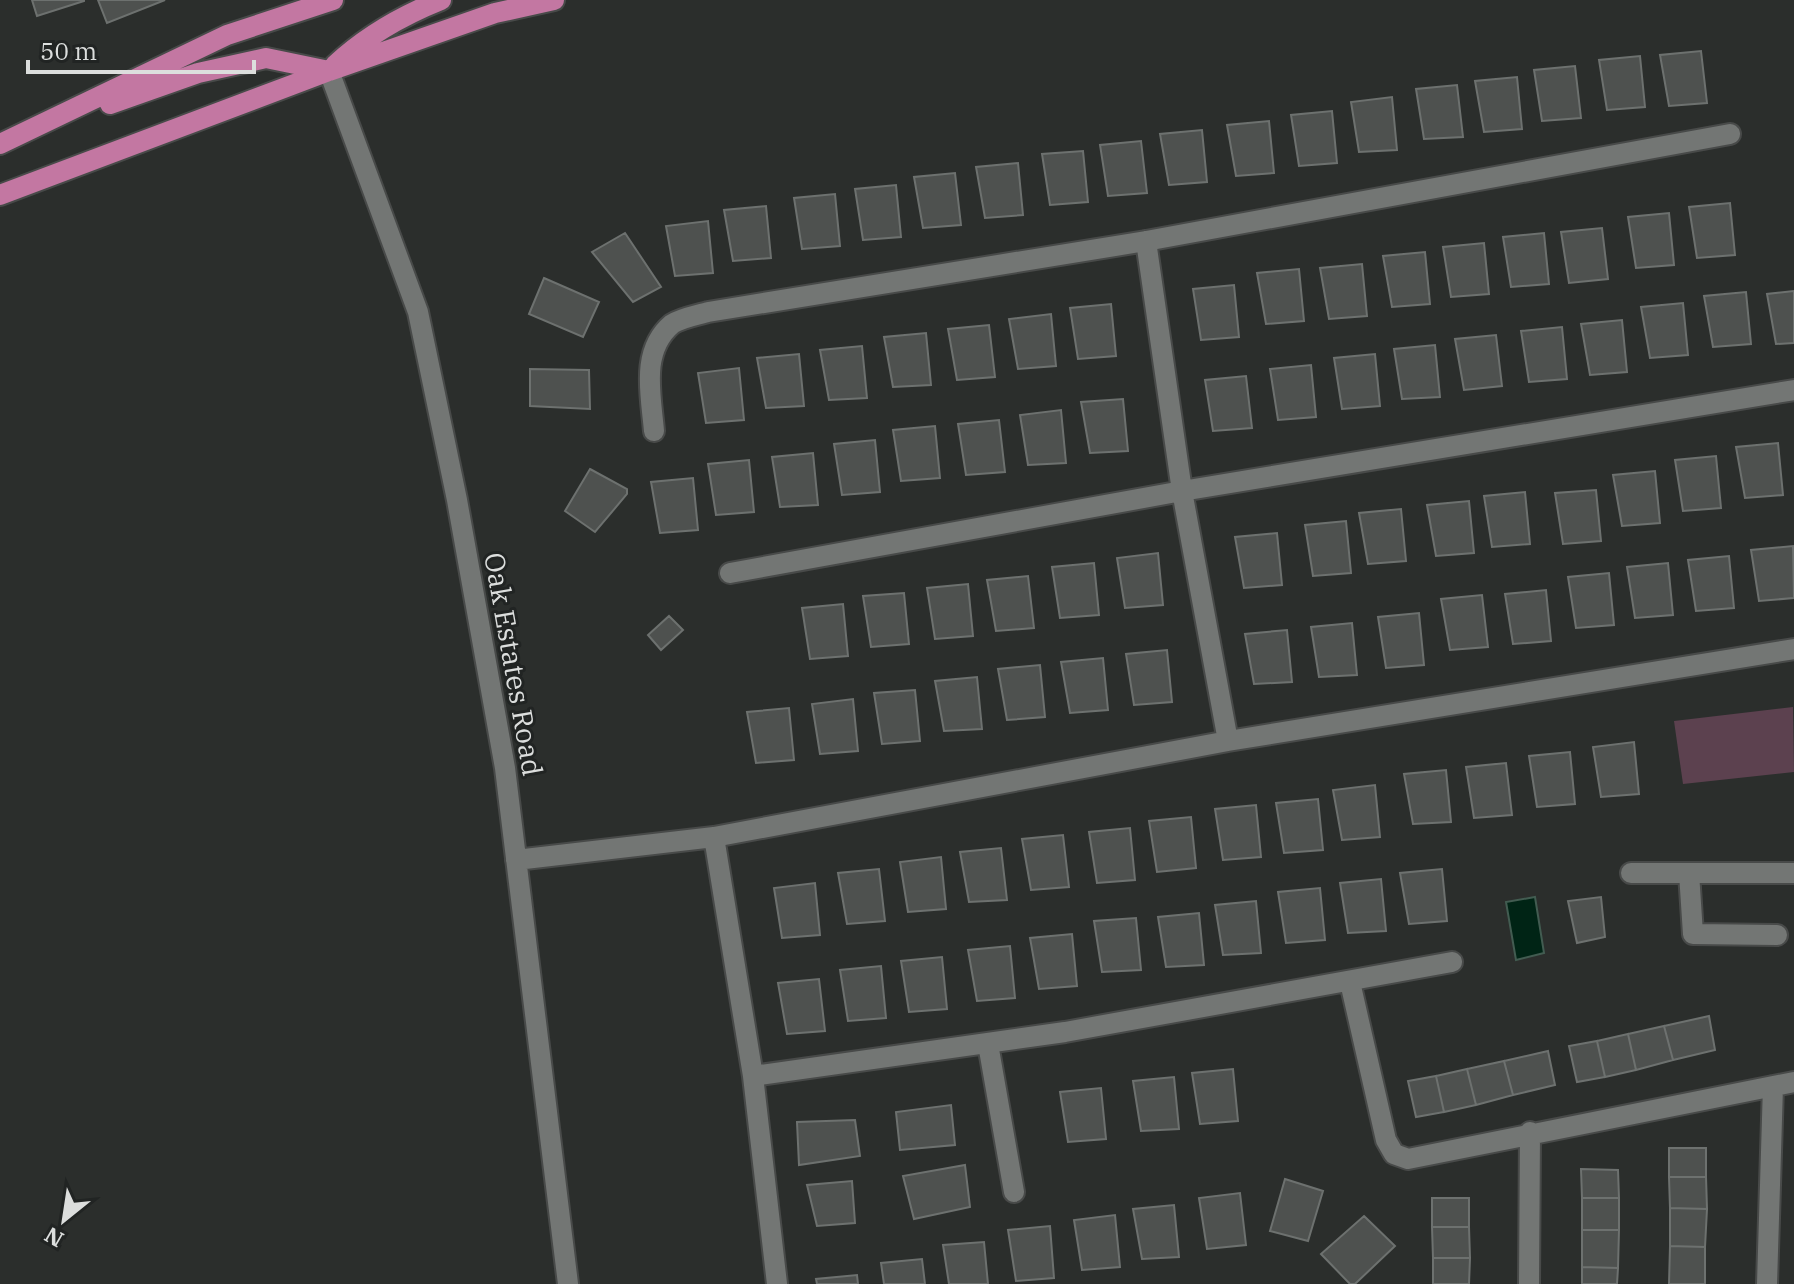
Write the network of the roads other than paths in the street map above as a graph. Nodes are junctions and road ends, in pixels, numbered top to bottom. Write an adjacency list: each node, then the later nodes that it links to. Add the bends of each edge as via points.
1 (333, 0): 5 (main road, via 227,35)
2 (441, 0): 4 (main road, via 407,13 355,46)
3 (554, 0): 4 (main road, via 495,13)
4 (329, 71): 5 (main road, via 266,58 245,61); 8 (main road); 17 (street, Oak Estates Road, via 418,312 460,516)
5 (23, 134): 7 (main road)
6 (1730, 134): 9 (street)
7 (0, 144)
8 (0, 195)
9 (1146, 241): 11 (street, via 708,312 673,323 654,348 648,372); 12 (street)
10 (1794, 390): 12 (street)
11 (654, 431)
12 (1182, 491): 13 (street); 15 (street)
13 (730, 573)
14 (1794, 649): 15 (street)
15 (1228, 741): 16 (street)
16 (714, 837): 17 (street); 25 (street)
17 (516, 860): 30 (street, Oak Estates Road)
18 (1631, 873): 19 (street)
19 (1689, 873): 20 (street); 21 (street, via 1693,934)
20 (1794, 873)
21 (1777, 935)
22 (1452, 962): 23 (street)
23 (1350, 982): 24 (street); 28 (street, via 1378,1110 1394,1154 1408,1159)
24 (988, 1044): 25 (street); 29 (street)
25 (753, 1076): 31 (street)
26 (1794, 1082): 27 (street)
27 (1773, 1086): 28 (street); 33 (street)
28 (1530, 1132): 32 (street)
29 (1014, 1192)
30 (568, 1284)
31 (777, 1284)
32 (1529, 1284)
33 (1767, 1284)

